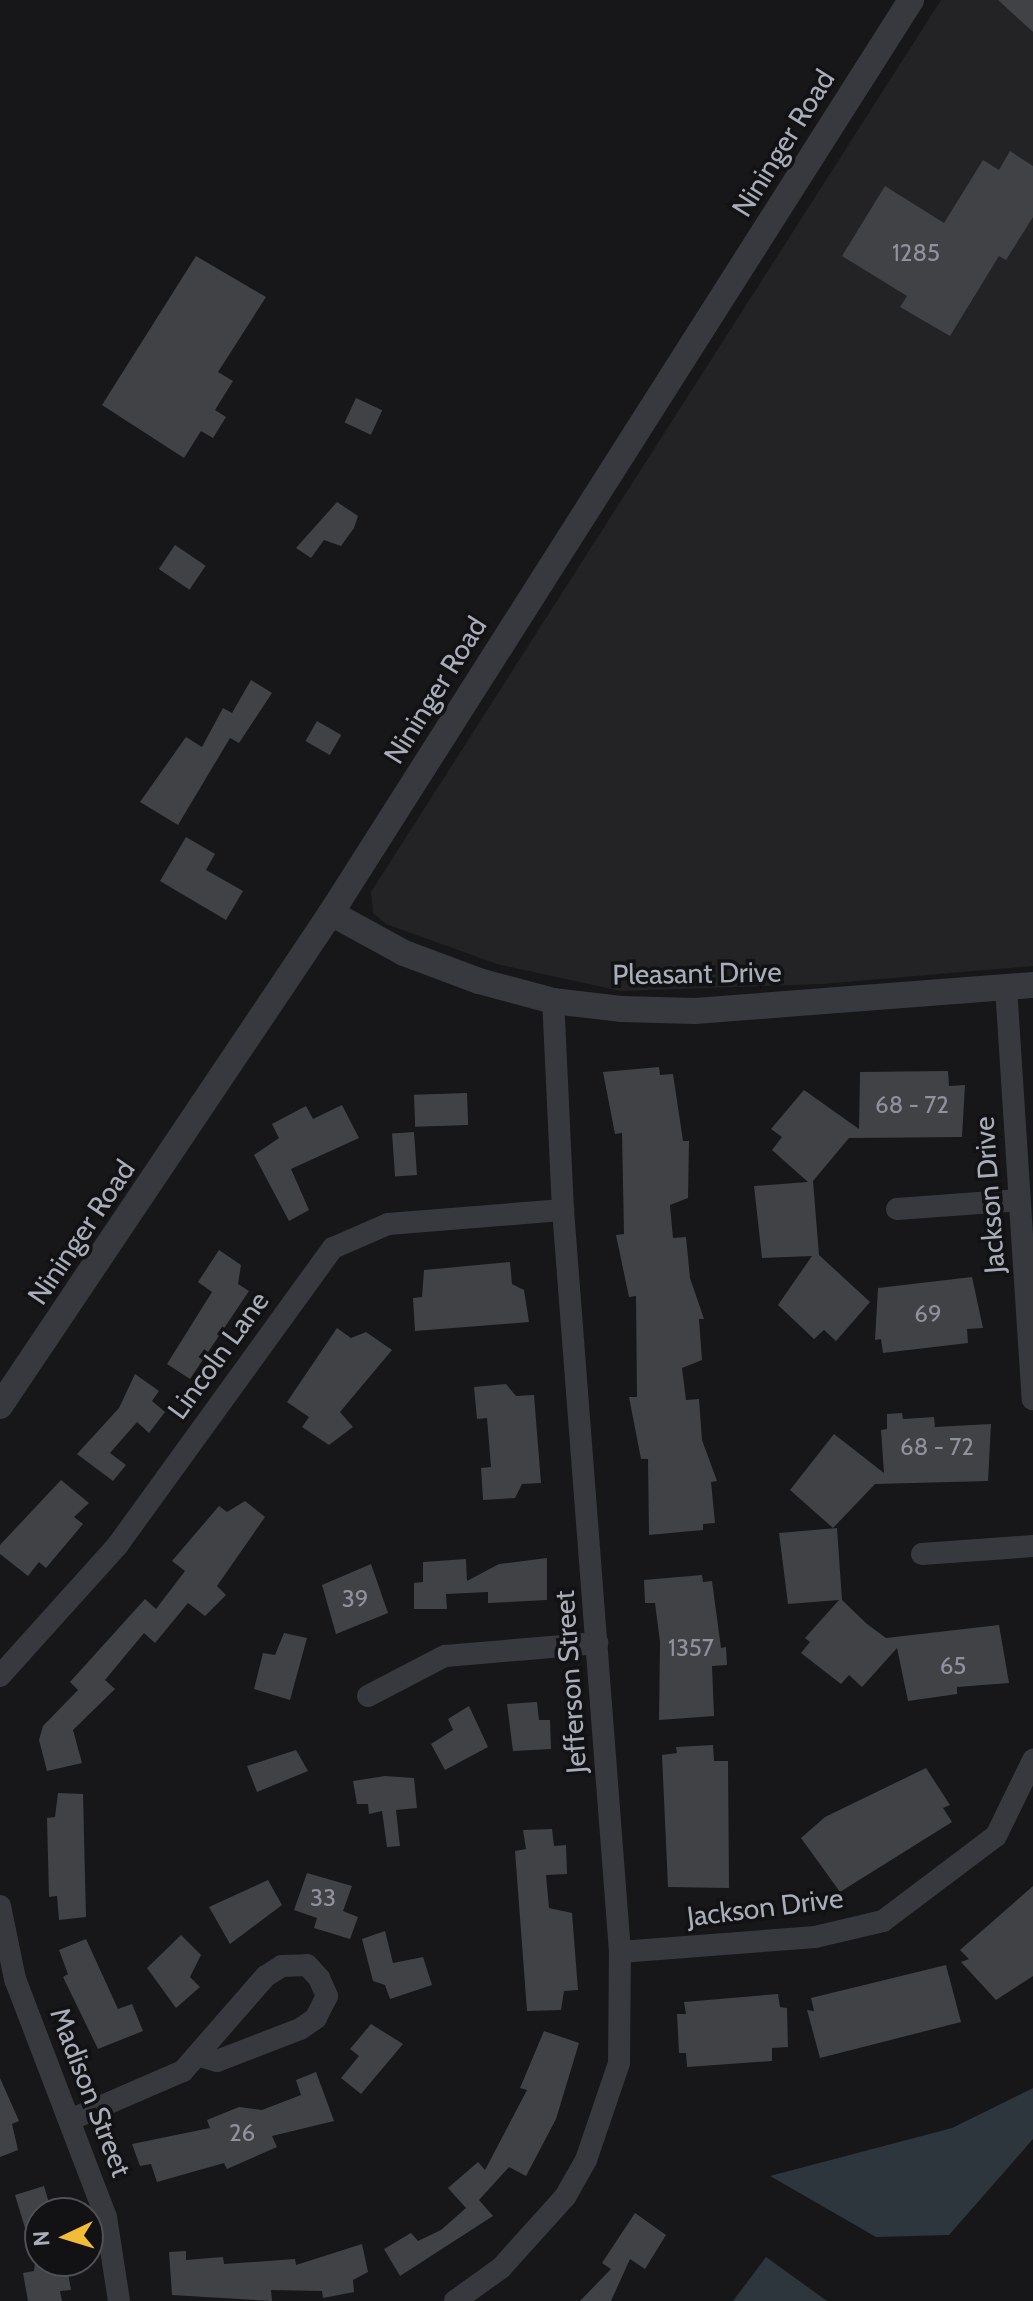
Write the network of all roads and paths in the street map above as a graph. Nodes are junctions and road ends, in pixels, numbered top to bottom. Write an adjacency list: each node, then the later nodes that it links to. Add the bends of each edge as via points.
1 (911, 0): 2 (street, Nininger Road)
2 (331, 913): 5 (street, Pleasant Drive, via 404,953); 10 (street, Nininger Road)
3 (1033, 985): 4 (street, Pleasant Drive)
4 (1006, 987): 5 (street, Pleasant Drive, via 695,1011); 6 (street, Jackson Drive)
5 (553, 1001): 8 (street, Jefferson Street)
6 (1019, 1200): 7 (street); 9 (street, Jackson Drive)
7 (897, 1209)
8 (563, 1210): 13 (street, Jefferson Street); 14 (street, Lincoln Lane, via 388,1224 333,1248 117,1546)
9 (1033, 1399)
10 (0, 1406)
11 (1033, 1546): 12 (street)
12 (922, 1554)
13 (597, 1643): 15 (street, via 445,1656); 18 (street, Jefferson Street)
14 (0, 1676)
15 (368, 1696)
16 (1033, 1760): 18 (street, Jackson Drive, via 996,1836 883,1921 815,1937)
17 (0, 1906): 20 (street, Madison Street, via 15,1979)
18 (620, 1952): 22 (street, Jefferson Street, via 619,2063 586,2160 536,2235)
19 (200, 2056): 19 (street, via 208,2038 266,1976 282,1966 307,1965 319,1978 327,1996 316,2018 300,2029 217,2061); 20 (street, via 183,2071)
20 (72, 2119): 21 (street, Madison Street, via 106,2217)
21 (119, 2301)
22 (455, 2301)

